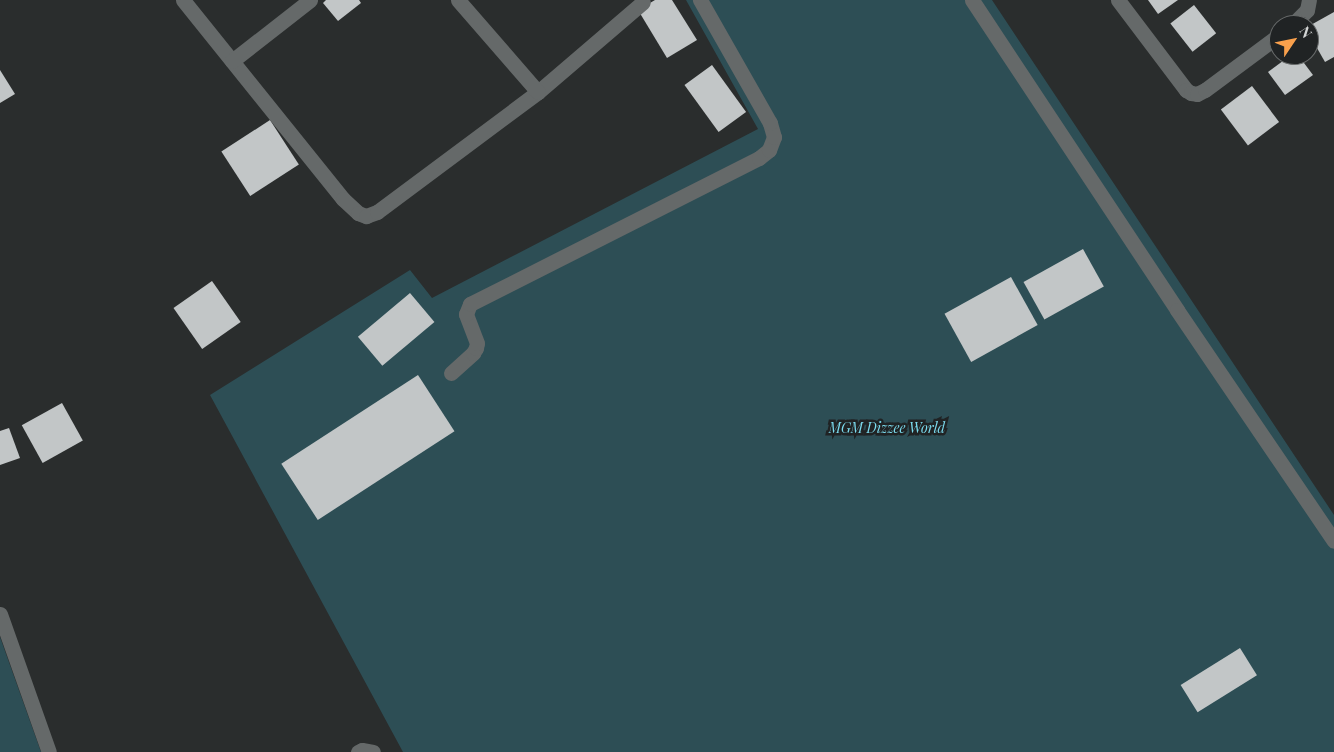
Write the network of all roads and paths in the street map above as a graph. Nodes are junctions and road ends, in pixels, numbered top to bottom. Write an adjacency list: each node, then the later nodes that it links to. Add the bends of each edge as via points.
1 (183, 0): 11 (street)
2 (310, 0): 11 (street)
3 (458, 0): 12 (street)
4 (700, 0): 13 (street, via 770,124 774,143 759,158 470,304 466,314 476,348)
5 (972, 0): 14 (street)
6 (1118, 0): 10 (street, via 1191,93 1205,90)
7 (1309, 0): 9 (street, via 1308,10)
8 (644, 2): 12 (street)
9 (1303, 15)
10 (1269, 42)
11 (232, 61): 12 (street, via 344,199 358,213 366,216 377,212)
12 (538, 92)
13 (451, 373)
14 (1334, 541)
15 (0, 614): 16 (street)
16 (49, 752)
17 (358, 752): 18 (street)
18 (373, 752)

